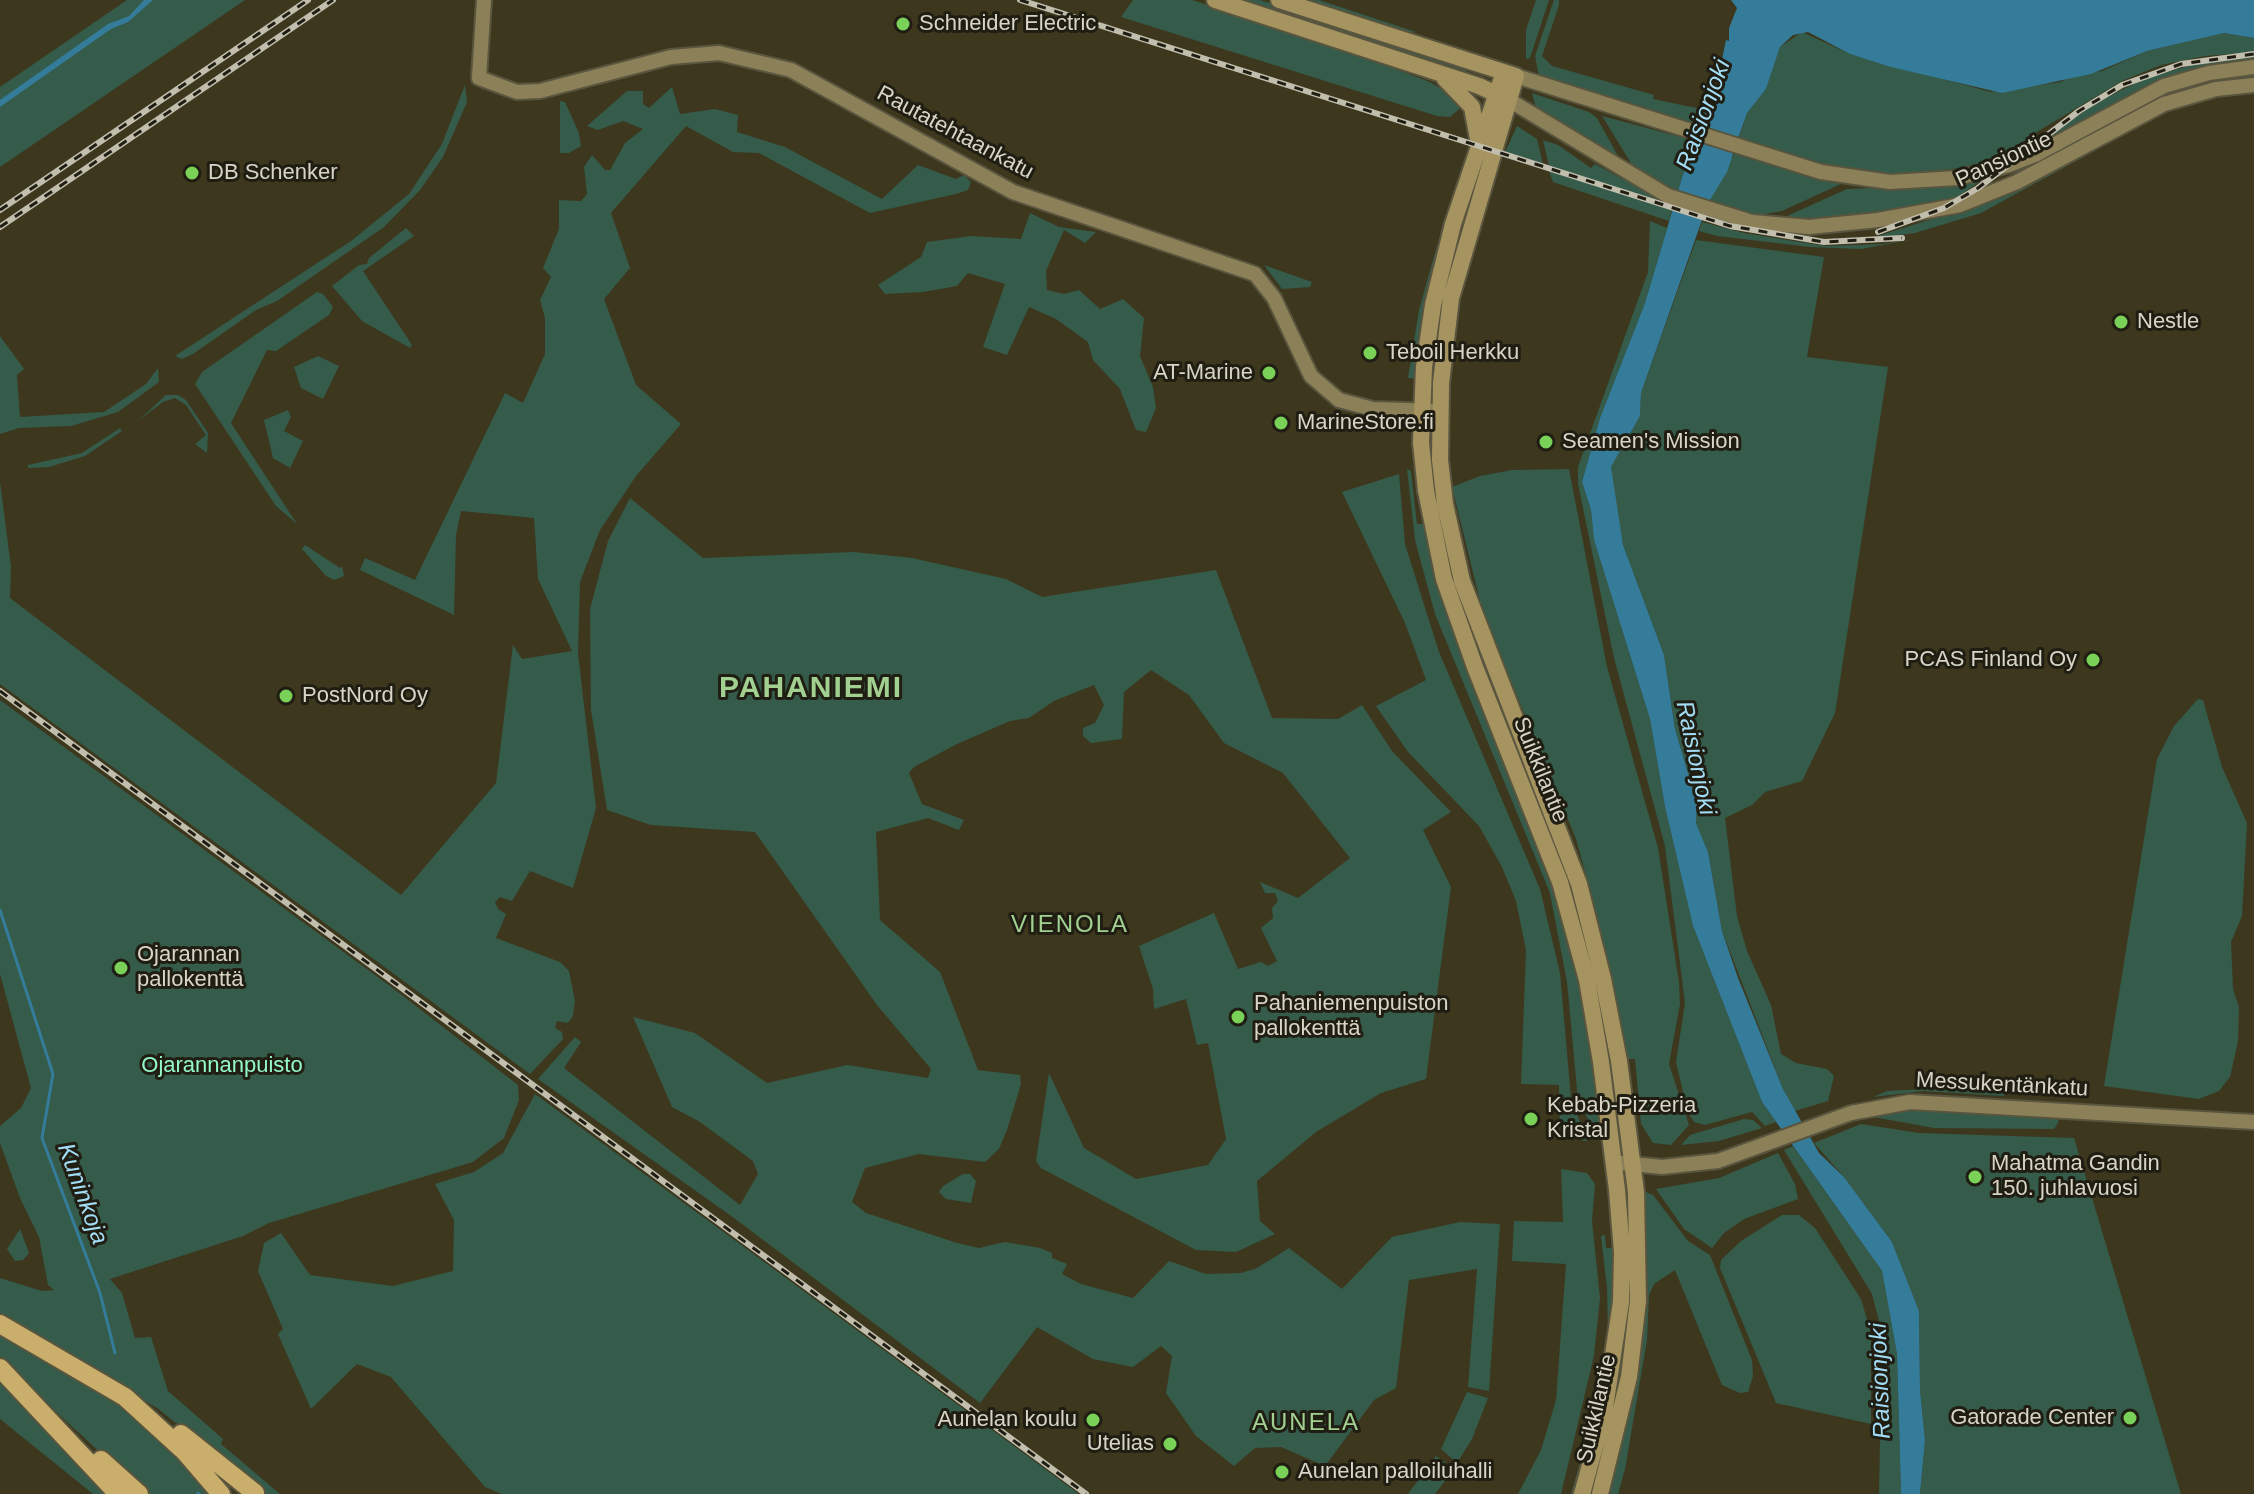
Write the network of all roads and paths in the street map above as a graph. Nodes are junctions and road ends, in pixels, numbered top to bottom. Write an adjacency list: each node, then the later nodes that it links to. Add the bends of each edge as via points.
1 (484, 0): 10 (street, Rautatehtaankatu, via 479,78 528,92 693,55 719,53 779,66 1013,192 1246,269 1265,284 1306,368 1328,393 1362,407)
2 (1215, 0): 5 (main road)
3 (1279, 0): 6 (main road)
4 (2254, 67): 6 (street, Pansiontie, via 2164,86 2035,155 1957,178 1890,182 1821,172)
5 (1437, 72): 8 (main road); 9 (main road, via 1472,107)
6 (1510, 74): 8 (main road, Suikkilantie)
7 (2254, 85): 8 (street, Pansiontie, via 2164,104 2017,182 1952,207 1809,227 1763,224 1668,196)
8 (1503, 97): 9 (main road, Suikkilantie); 11 (main road, Suikkilantie, via 1451,298)
9 (1479, 144): 10 (main road, Suikkilantie, via 1433,305)
10 (1422, 411): 11 (street, Rautatehtaankatu); 13 (main road, Suikkilantie, via 1426,491 1444,579 1577,938)
11 (1440, 411): 14 (main road, Suikkilantie, via 1442,482 1462,581 1579,884 1613,1025)
12 (2254, 1122): 14 (street, Messukentänkatu, via 1936,1101 1882,1105 1708,1163)
13 (1614, 1162): 14 (street, Messukentänkatu); 23 (main road, Suikkilantie, via 1622,1252 1620,1315 1604,1414)
14 (1632, 1164): 24 (main road, Suikkilantie, via 1639,1253 1634,1342)
15 (0, 1324): 18 (highway)
16 (0, 1368): 17 (highway)
17 (24, 1391): 19 (highway); 20 (highway)
18 (125, 1397): 21 (highway); 22 (highway)
19 (118, 1494)
20 (139, 1494)
21 (221, 1494)
22 (256, 1494)
23 (1582, 1494)
24 (1600, 1494)

